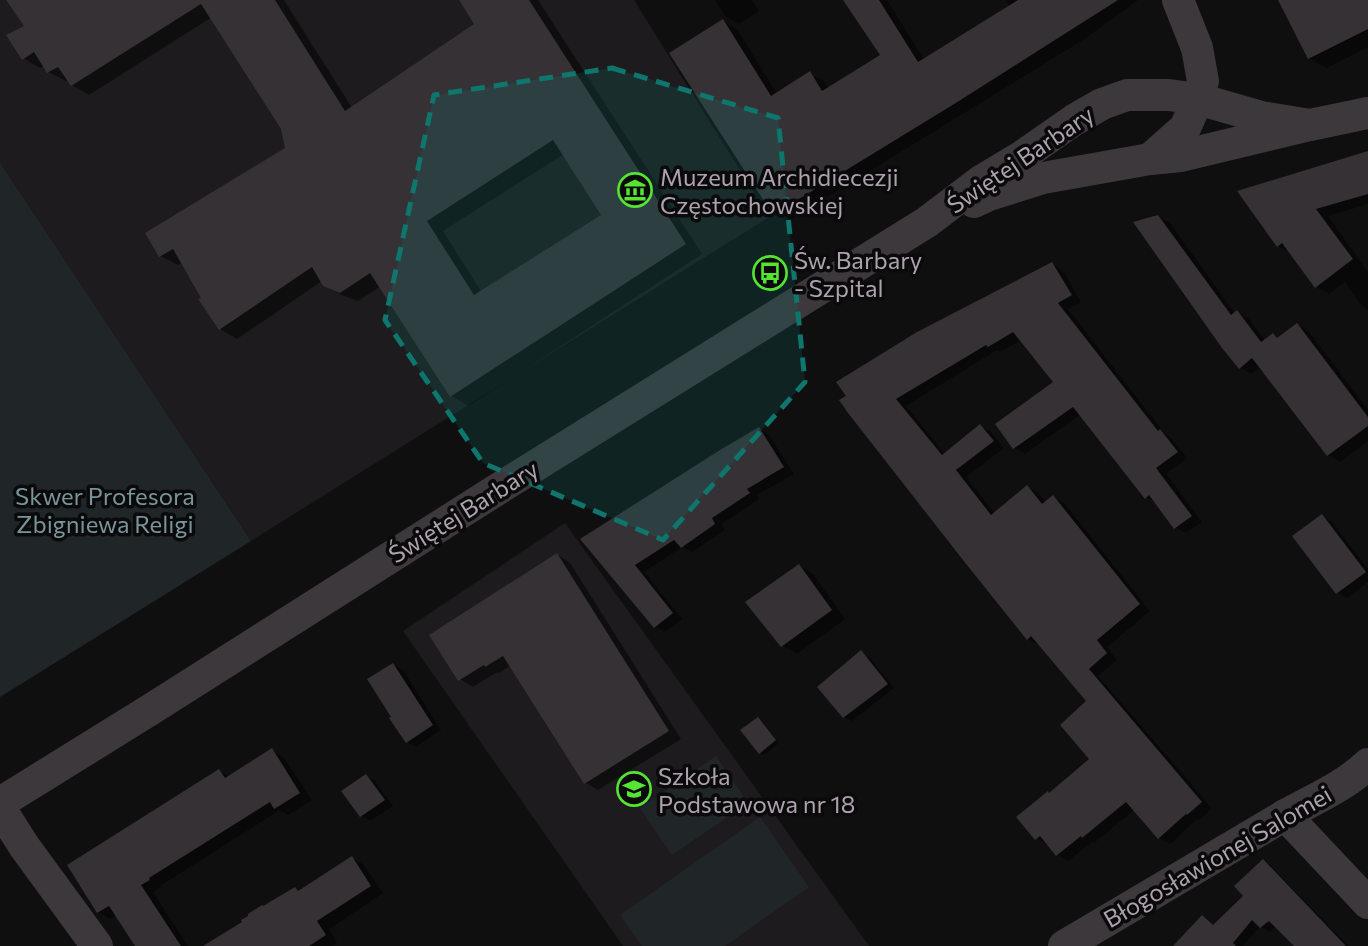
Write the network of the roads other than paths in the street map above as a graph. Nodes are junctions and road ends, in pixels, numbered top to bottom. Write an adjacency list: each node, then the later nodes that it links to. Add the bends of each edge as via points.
1 (1178, 0): 2 (street, via 1199,56 1203,81)
2 (1198, 99): 4 (street, Świętej Barbary); 5 (street, via 1185,128); 6 (street, Świętej Barbary, via 1144,94 1102,104 981,181)
3 (1368, 113): 4 (street, Świętej Barbary)
4 (1310, 125): 5 (street, Świętej Barbary, via 1181,156)
5 (1150, 159): 6 (street, Świętej Barbary, via 1043,178)
6 (928, 222): 8 (street, Świętej Barbary)
7 (1368, 764): 10 (street, Błogosławionej Salomei)
8 (0, 803)
9 (0, 808): 12 (street)
10 (1285, 815): 11 (street); 13 (street, Błogosławionej Salomei)
11 (1368, 903)
12 (97, 946)
13 (1064, 946)

